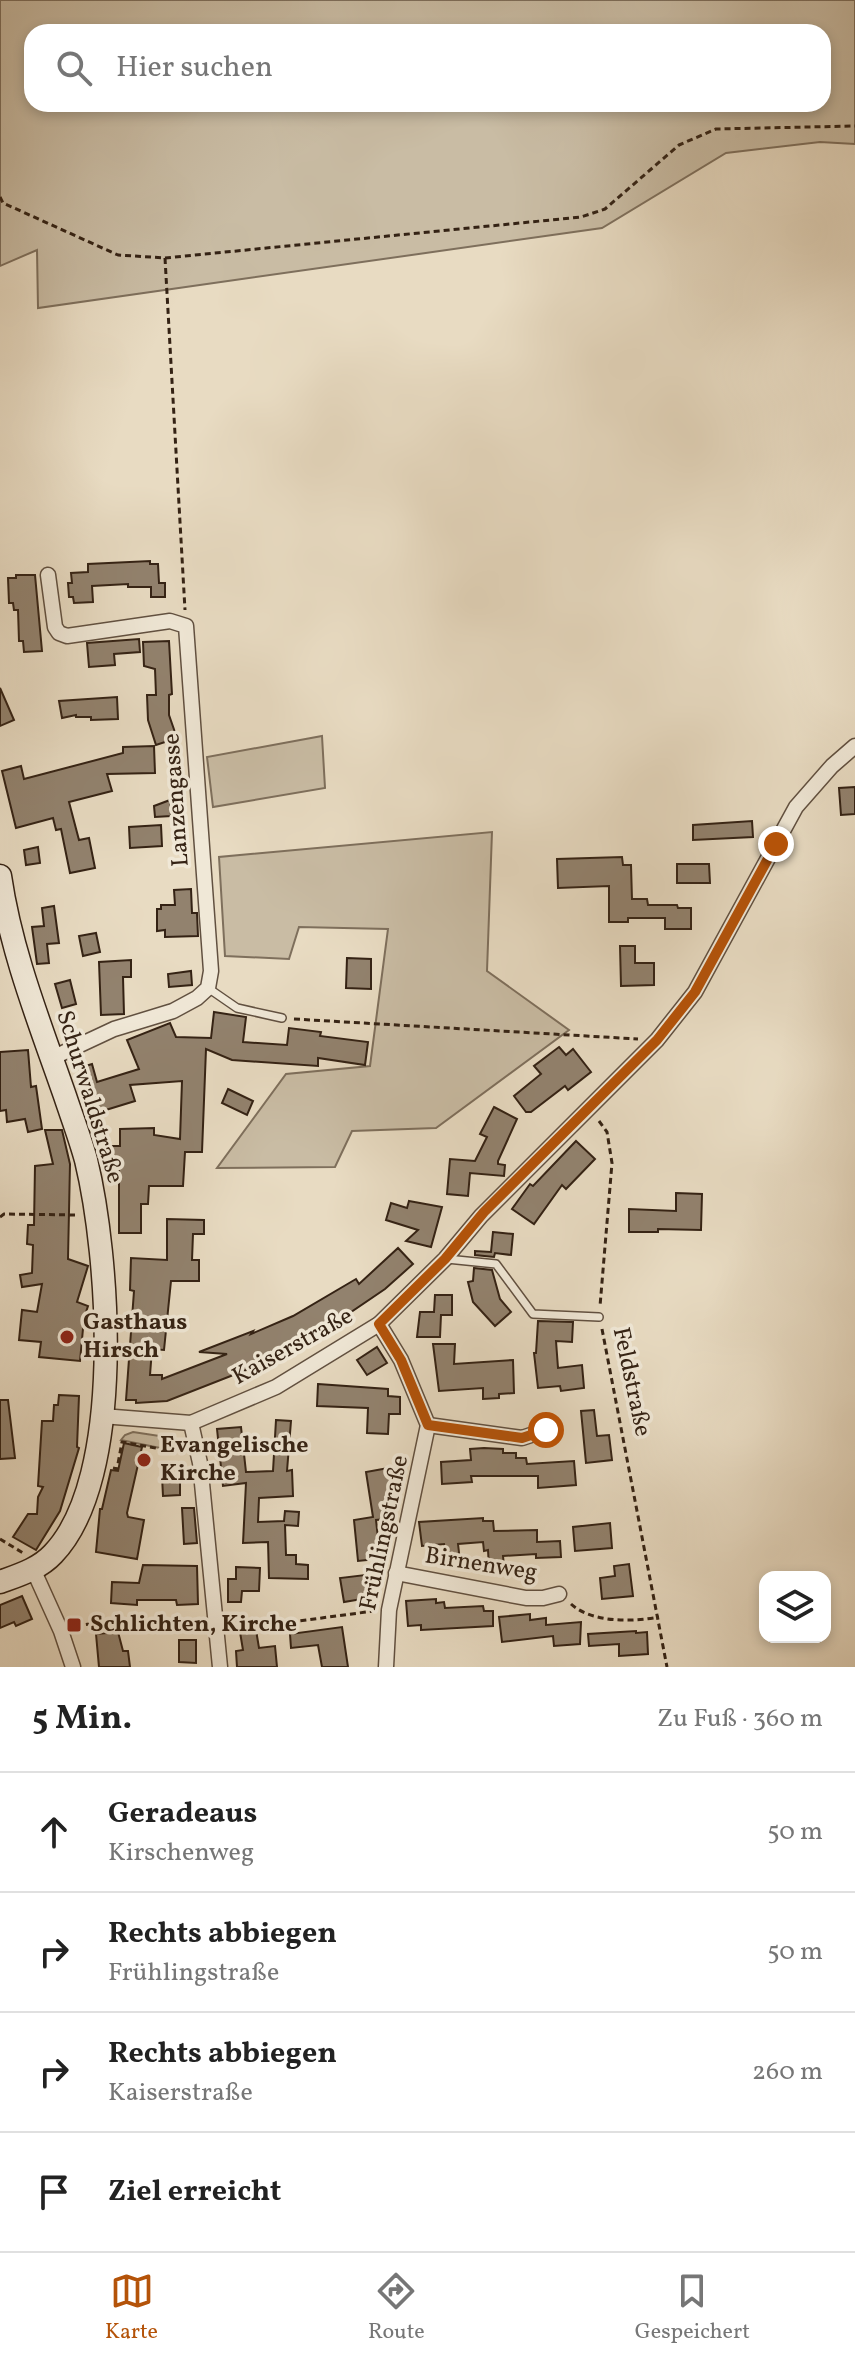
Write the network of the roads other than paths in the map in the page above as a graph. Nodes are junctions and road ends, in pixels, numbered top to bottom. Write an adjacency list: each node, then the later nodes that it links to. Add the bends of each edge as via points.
1 (48, 575): 5 (street, Lanzengasse, via 55,627 67,636 170,621 186,626 211,971)
2 (855, 746): 8 (street, Kaiserstraße, via 796,807 695,992 657,1040 484,1212)
3 (0, 876): 4 (main road, Schurwaldstraße)
4 (2, 903): 7 (main road, Schurwaldstraße)
5 (208, 988): 6 (lane, via 237,1008); 7 (street, via 173,1011 114,1029)
6 (282, 1018)
7 (52, 1058): 11 (main road, Schurwaldstraße, via 85,1158 97,1215 105,1289)
8 (445, 1259): 9 (lane, via 496,1264 533,1314); 10 (street, Kaiserstraße)
9 (599, 1317)
10 (379, 1324): 12 (street, Kaiserstraße, via 276,1387); 13 (street, Frühlingstraße, via 401,1360)
11 (102, 1416): 12 (street, Kaiserstraße); 15 (main road, Schurwaldstraße, via 87,1492 63,1542)
12 (191, 1423): 20 (street)
13 (428, 1425): 14 (street, via 522,1438); 16 (street, Frühlingstraße)
14 (546, 1430)
15 (39, 1566): 17 (main road); 19 (street)
16 (396, 1573): 18 (street, Birnenweg, via 526,1598); 21 (street, Frühlingstraße)
17 (0, 1581)
18 (559, 1594)
19 (73, 1667)
20 (220, 1667)
21 (386, 1667)

